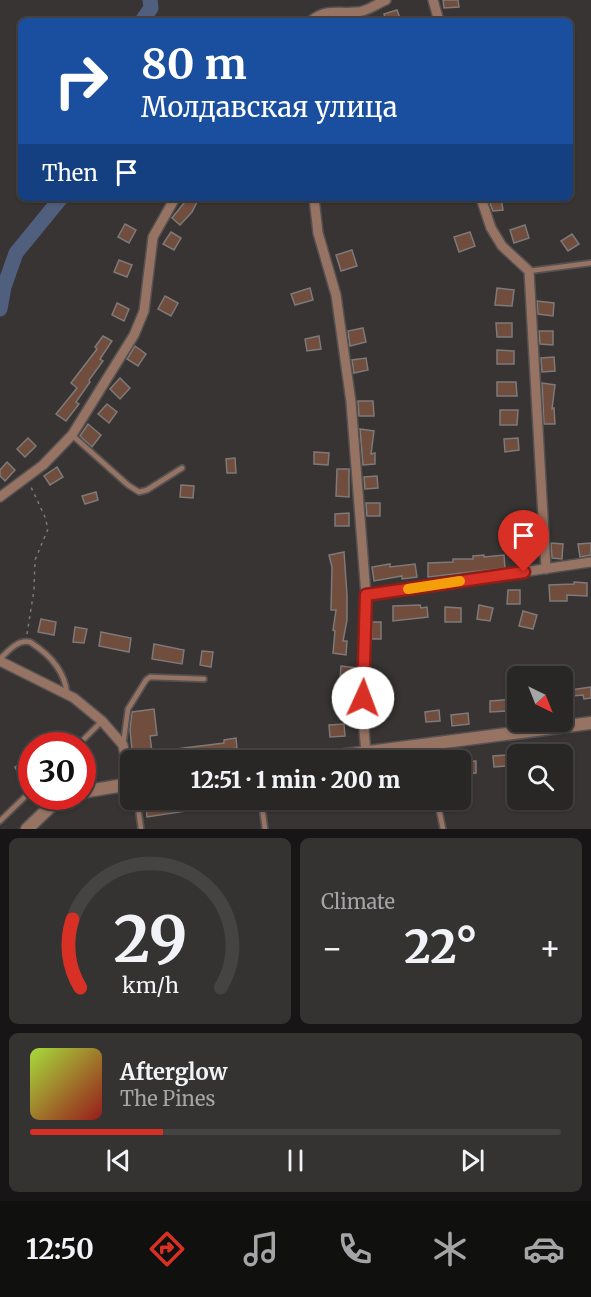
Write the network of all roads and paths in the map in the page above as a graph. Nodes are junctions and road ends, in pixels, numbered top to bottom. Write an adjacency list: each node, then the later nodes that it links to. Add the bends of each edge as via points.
1 (386, 0): 3 (street, via 367,10 330,11)
2 (433, 0): 4 (street)
3 (315, 18)
4 (438, 18)
5 (173, 201): 10 (street, via 153,237 140,322)
6 (314, 201): 16 (street, via 347,361)
7 (482, 201): 9 (street, via 502,246)
8 (591, 263): 9 (lane)
9 (529, 271): 15 (street)
10 (72, 435): 11 (lane, via 139,492); 12 (street)
11 (182, 468)
12 (26, 478): 13 (street); 17 (path, via 48,529 35,560)
13 (0, 497)
14 (591, 562): 15 (street)
15 (546, 569): 16 (street)
16 (366, 595): 27 (street)
17 (26, 641): 18 (lane, via 10,649); 20 (lane, via 53,661 64,679)
18 (2, 663): 20 (street)
19 (204, 679): 24 (lane, via 146,680 128,709)
20 (67, 694): 21 (street)
21 (102, 722): 23 (lane); 24 (street)
22 (591, 723): 25 (street)
23 (92, 732)
24 (123, 745): 26 (street)
25 (425, 745): 28 (street); 29 (lane)
26 (124, 750)
27 (366, 750)
28 (383, 750)
29 (426, 750)
30 (120, 786): 31 (street)
31 (96, 790)
32 (18, 804): 37 (lane)
33 (47, 810): 38 (street)
34 (138, 810): 39 (lane)
35 (262, 810): 40 (lane)
36 (439, 810): 41 (lane)
37 (0, 821)
38 (27, 829)
39 (141, 829)
40 (265, 829)
41 (443, 829)

